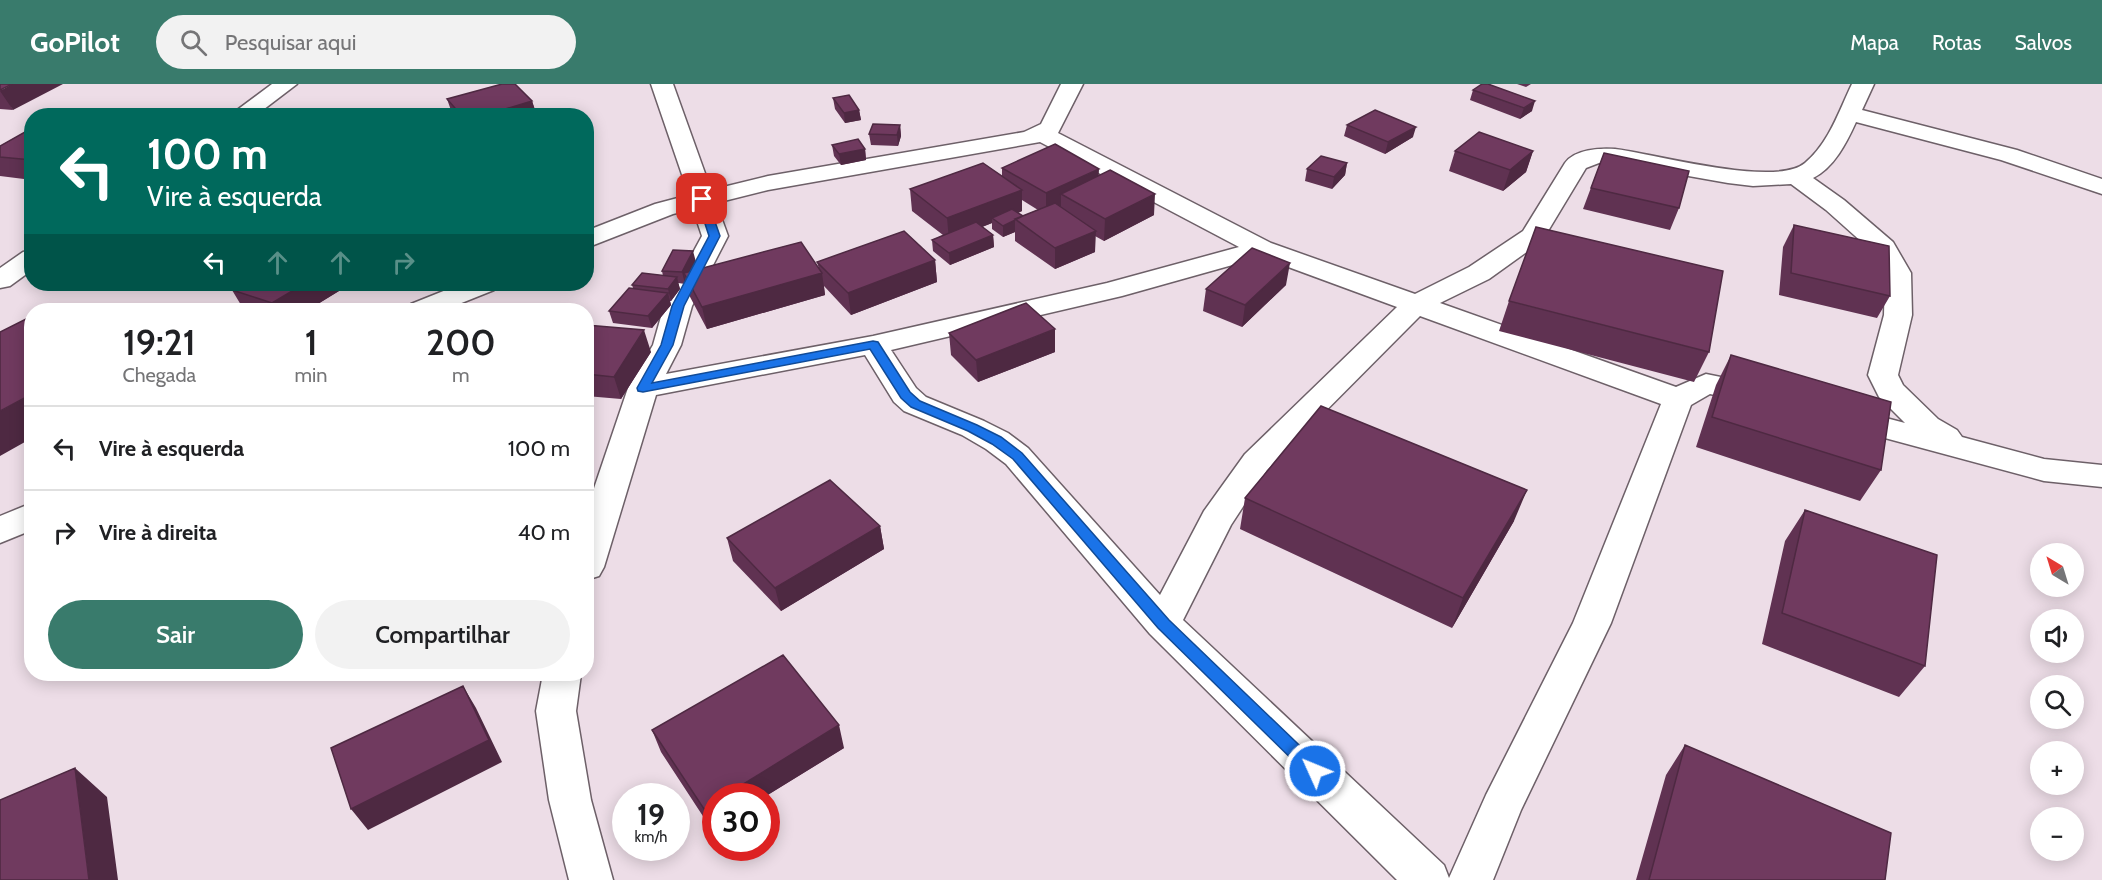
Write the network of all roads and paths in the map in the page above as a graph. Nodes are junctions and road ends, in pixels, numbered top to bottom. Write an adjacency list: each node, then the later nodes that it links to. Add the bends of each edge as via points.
1 (286, 84): 5 (street)
2 (662, 84): 10 (street)
3 (1072, 84): 7 (street, via 1050,128)
4 (1863, 84): 6 (street)
5 (252, 108)
6 (1850, 114): 8 (street, via 1822,159); 9 (street, via 2017,156)
7 (1042, 134): 10 (street, via 768,183); 12 (street)
8 (1798, 178): 17 (street, via 1753,179 1614,156 1587,158 1577,164 1533,236 1479,273); 21 (street, via 1884,248 1898,273 1898,315 1883,375 1890,390 1927,426)
9 (2102, 187)
10 (702, 199): 11 (street); 19 (street, via 715,236 678,306 667,345)
11 (594, 237)
12 (1263, 249): 17 (street); 18 (street, via 1112,290)
13 (24, 263): 14 (street)
14 (3, 276)
15 (467, 291): 16 (street)
16 (438, 303)
17 (1415, 305): 20 (street); 26 (street, via 1256,462 1216,520)
18 (873, 345): 19 (street); 26 (street, via 915,404 973,428 1017,456)
19 (643, 388): 25 (street)
20 (1678, 399): 21 (street, via 1706,384 1739,388); 30 (street, via 1592,623 1501,808)
21 (1968, 450): 22 (street, via 2044,470)
22 (2102, 476)
23 (24, 519): 24 (street)
24 (0, 531)
25 (594, 542)
26 (1163, 624): 29 (street)
27 (561, 681): 28 (street, via 556,711 570,800)
28 (591, 880)
29 (1428, 880)
30 (1471, 880)

